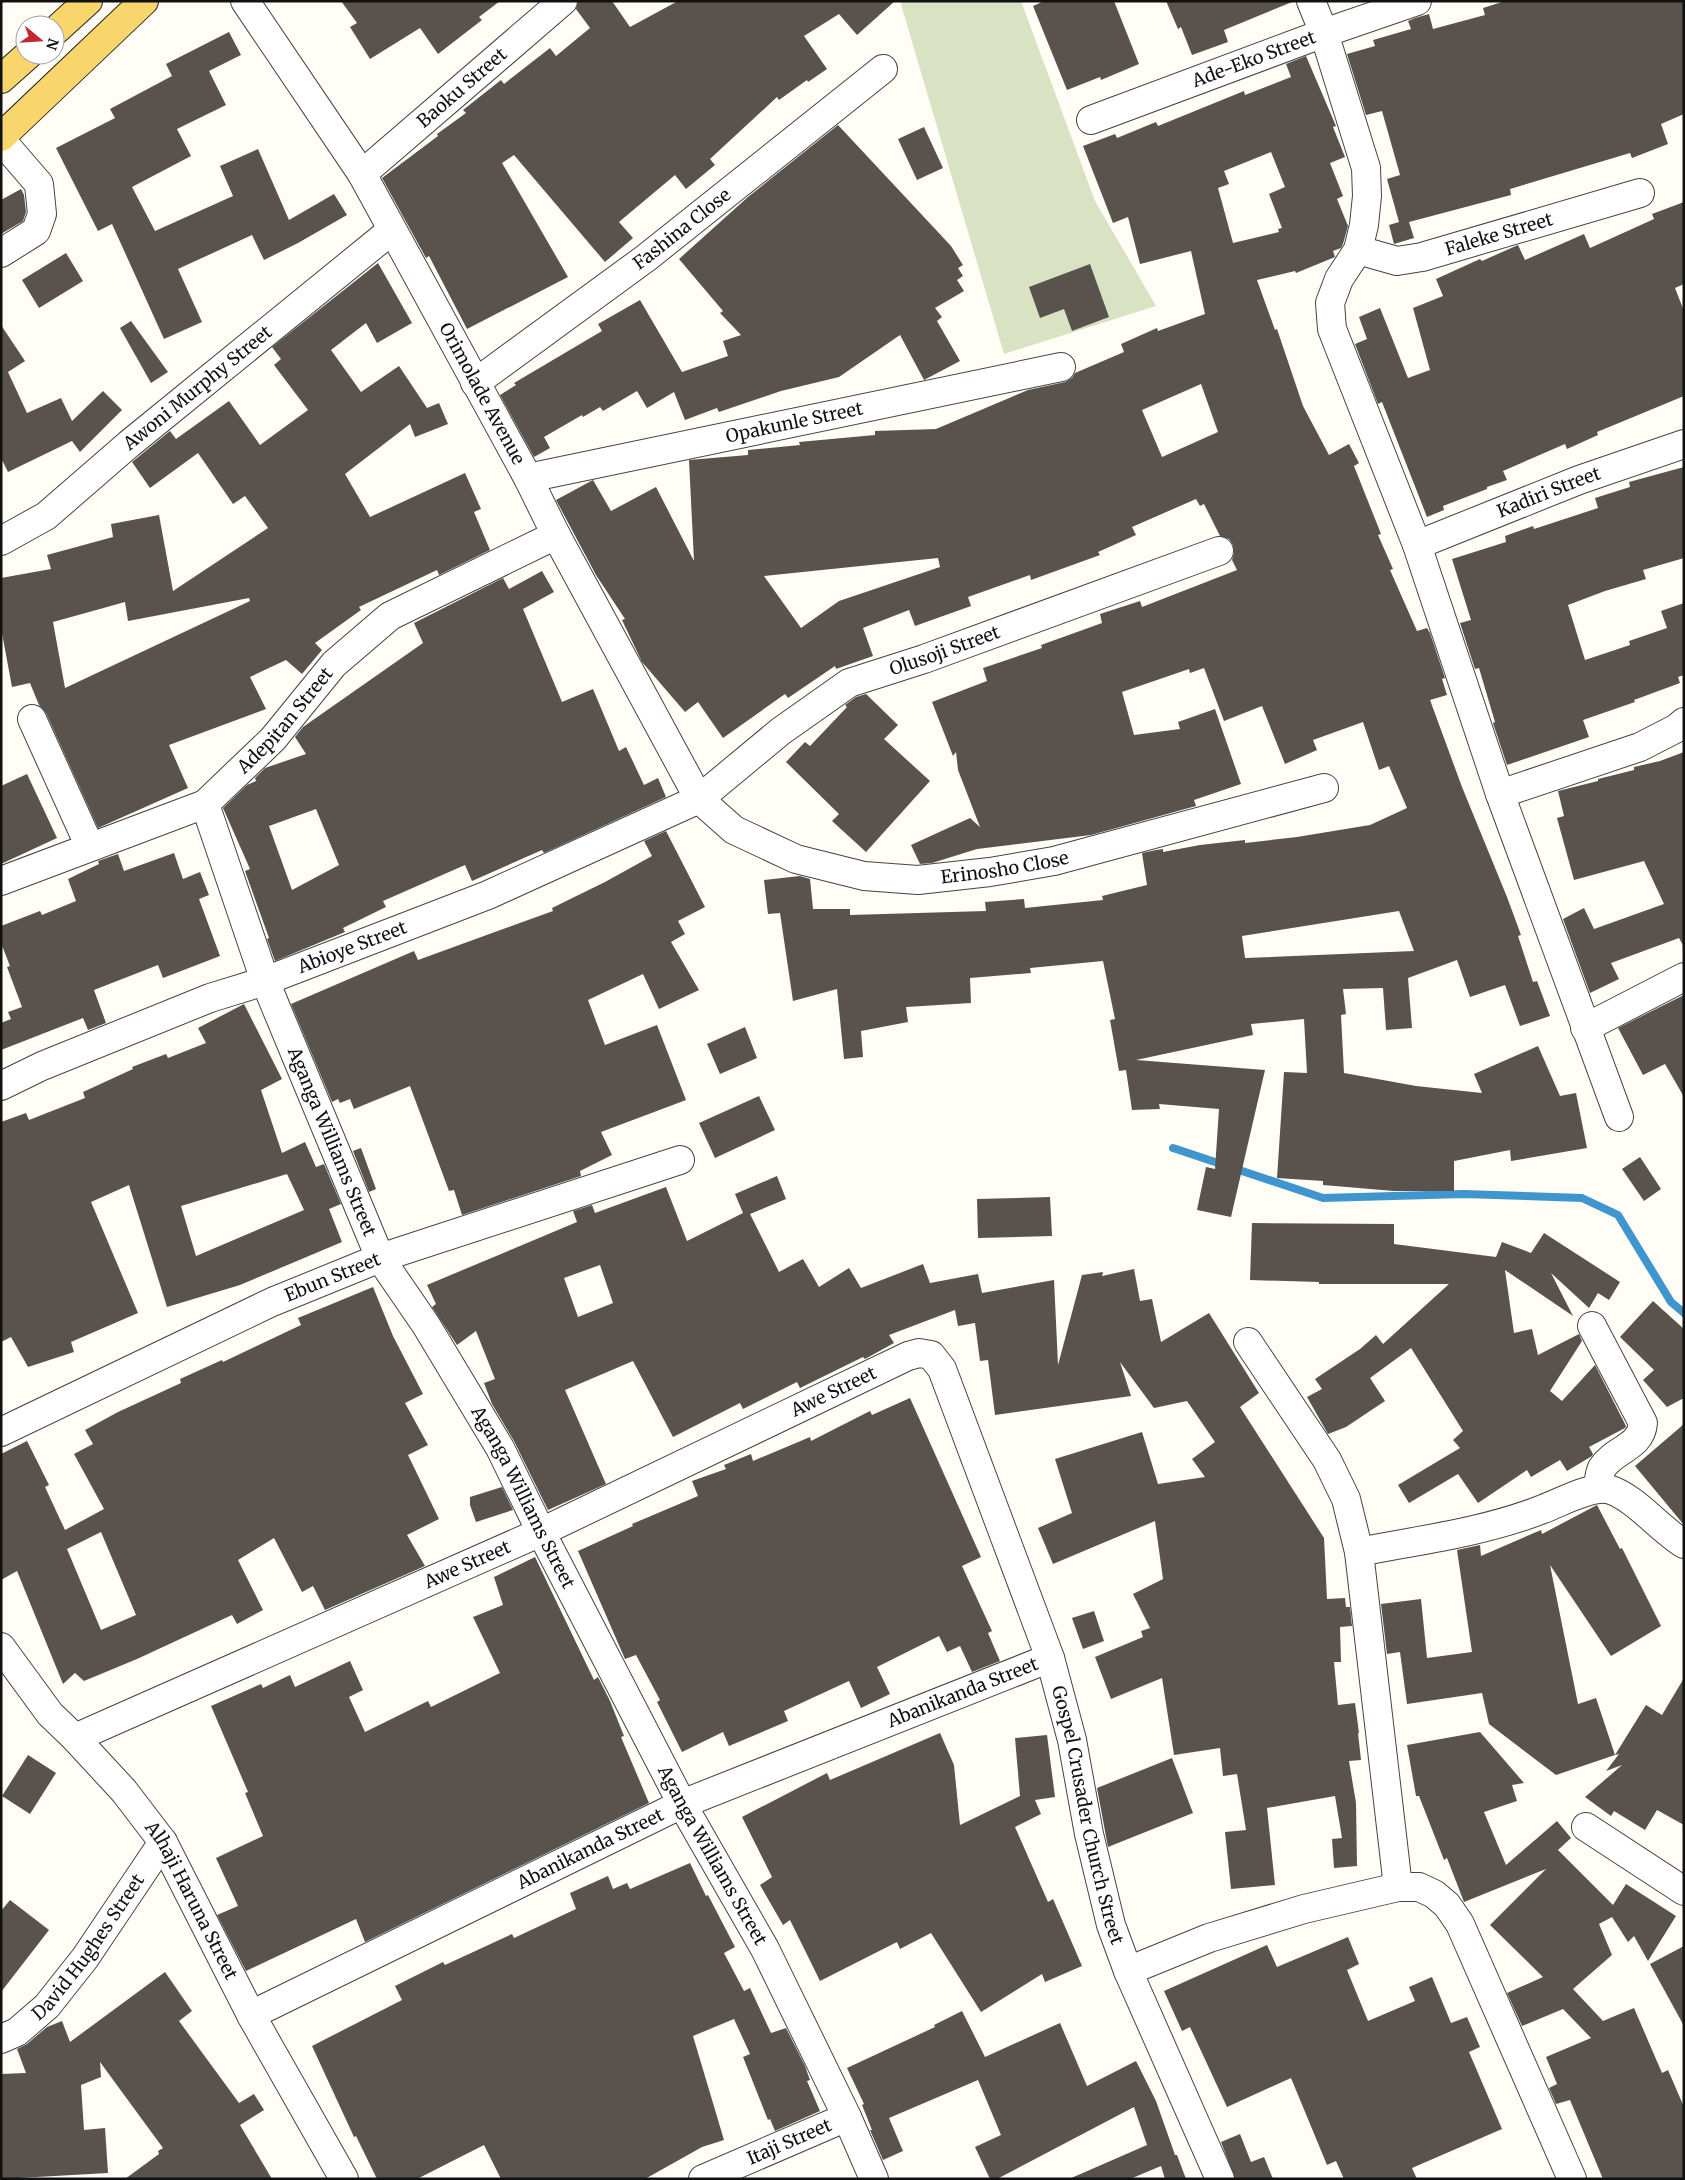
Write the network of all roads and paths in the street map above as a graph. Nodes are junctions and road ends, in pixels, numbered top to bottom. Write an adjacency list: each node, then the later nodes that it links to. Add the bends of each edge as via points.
1 (88, 1): 7 (main road)
2 (144, 1): 13 (main road)
3 (245, 1): 14 (street, Orimolade Avenue)
4 (563, 1): 14 (street, Baoku Street)
5 (1311, 1): 8 (street)
6 (1417, 1): 8 (street, Ade-Eko Street)
7 (65, 22)
8 (1324, 33): 12 (street, Ade-Eko Street); 17 (street, via 1366,168 1367,196)
9 (17, 65): 11 (main road)
10 (883, 69): 20 (street, Fashina Close, via 646,258)
11 (1, 79)
12 (1091, 120)
13 (1, 139): 18 (street, via 39,184 42,214 36,231)
14 (362, 174): 16 (street, Orimolade Avenue)
15 (1640, 194): 17 (street, Faleke Street, via 1422,257 1397,261)
16 (392, 230): 20 (street, Orimolade Avenue); 24 (street, Awoni Murphy Street, via 129,444 46,516)
17 (1358, 250): 25 (street, via 1339,279 1330,303 1332,329)
18 (1, 253)
19 (1061, 367): 22 (street, Opakunle Street)
20 (475, 383): 22 (street, Orimolade Avenue)
21 (1684, 444): 25 (street, Kadiri Street, via 1579,480)
22 (528, 478): 23 (street, Orimolade Avenue)
23 (556, 535): 31 (street, Orimolade Avenue); 32 (street, Adepitan Street, via 390,616 334,664 273,739)
24 (1, 541)
25 (1418, 545): 30 (street)
26 (1219, 551): 31 (street, Olusoji Street, via 924,659 849,683 781,731)
27 (32, 719): 33 (street)
28 (1684, 722): 30 (street, via 1640,747)
29 (1324, 788): 31 (street, Erinosho Close, via 1054,860 990,872 918,880 864,876 796,859 734,830)
30 (1500, 794): 37 (street)
31 (698, 799): 36 (street, Abioye Street, via 488,895)
32 (205, 804): 33 (street, Adepitan Street); 36 (street, Aganga Williams Street)
33 (90, 847): 34 (street, Adepitan Street)
34 (1, 881)
35 (1684, 977): 37 (street)
36 (265, 981): 38 (street, Abioye Street, via 210,998 42,1066); 41 (street, Aganga Williams Street)
37 (1585, 1028): 39 (street)
38 (1, 1086)
39 (1619, 1117)
40 (680, 1160): 41 (street, Ebun Street)
41 (380, 1258): 45 (street, Ebun Street, via 272,1302); 47 (street, Aganga Williams Street, via 466,1390 500,1448)
42 (1592, 1326): 46 (street, via 1643,1423 1636,1442 1603,1467)
43 (1248, 1342): 49 (street, via 1327,1460 1346,1499)
44 (937, 1360): 47 (street, Awe Street, via 919,1353 908,1356); 51 (street, Gospel Crusader Church Street)
45 (1, 1432)
46 (1598, 1487): 48 (street, via 1612,1490); 49 (street, via 1521,1518)
47 (541, 1532): 52 (street, Awe Street); 53 (street, Aganga Williams Street)
48 (1684, 1544)
49 (1359, 1552): 56 (street)
50 (1, 1647): 52 (street, Alhaji Haruna Street, via 50,1714)
51 (1050, 1658): 53 (street, Abanikanda Street); 58 (street, Gospel Crusader Church Street, via 1072,1740 1102,1894)
52 (75, 1738): 55 (street, Alhaji Haruna Street, via 124,1790)
53 (682, 1804): 59 (street, Abanikanda Street); 61 (street, Aganga Williams Street, via 765,1949)
54 (1586, 1827): 57 (street)
55 (163, 1842): 59 (street, Alhaji Haruna Street); 60 (street, David Hughes Street, via 85,1958 47,2006 17,2032)
56 (1398, 1887): 58 (street, via 1304,1909 1209,1938); 66 (street, via 1419,1887 1434,1894 1448,1905 1460,1924)
57 (1684, 1891)
58 (1128, 1971): 65 (street, Gospel Crusader Church Street)
59 (251, 2015): 62 (street, Alhaji Haruna Street)
60 (1, 2039)
61 (847, 2117): 63 (street, Itaji Street); 64 (street, Aganga Williams Street)
62 (344, 2179)
63 (703, 2179)
64 (874, 2179)
65 (1220, 2179)
66 (1572, 2179)

